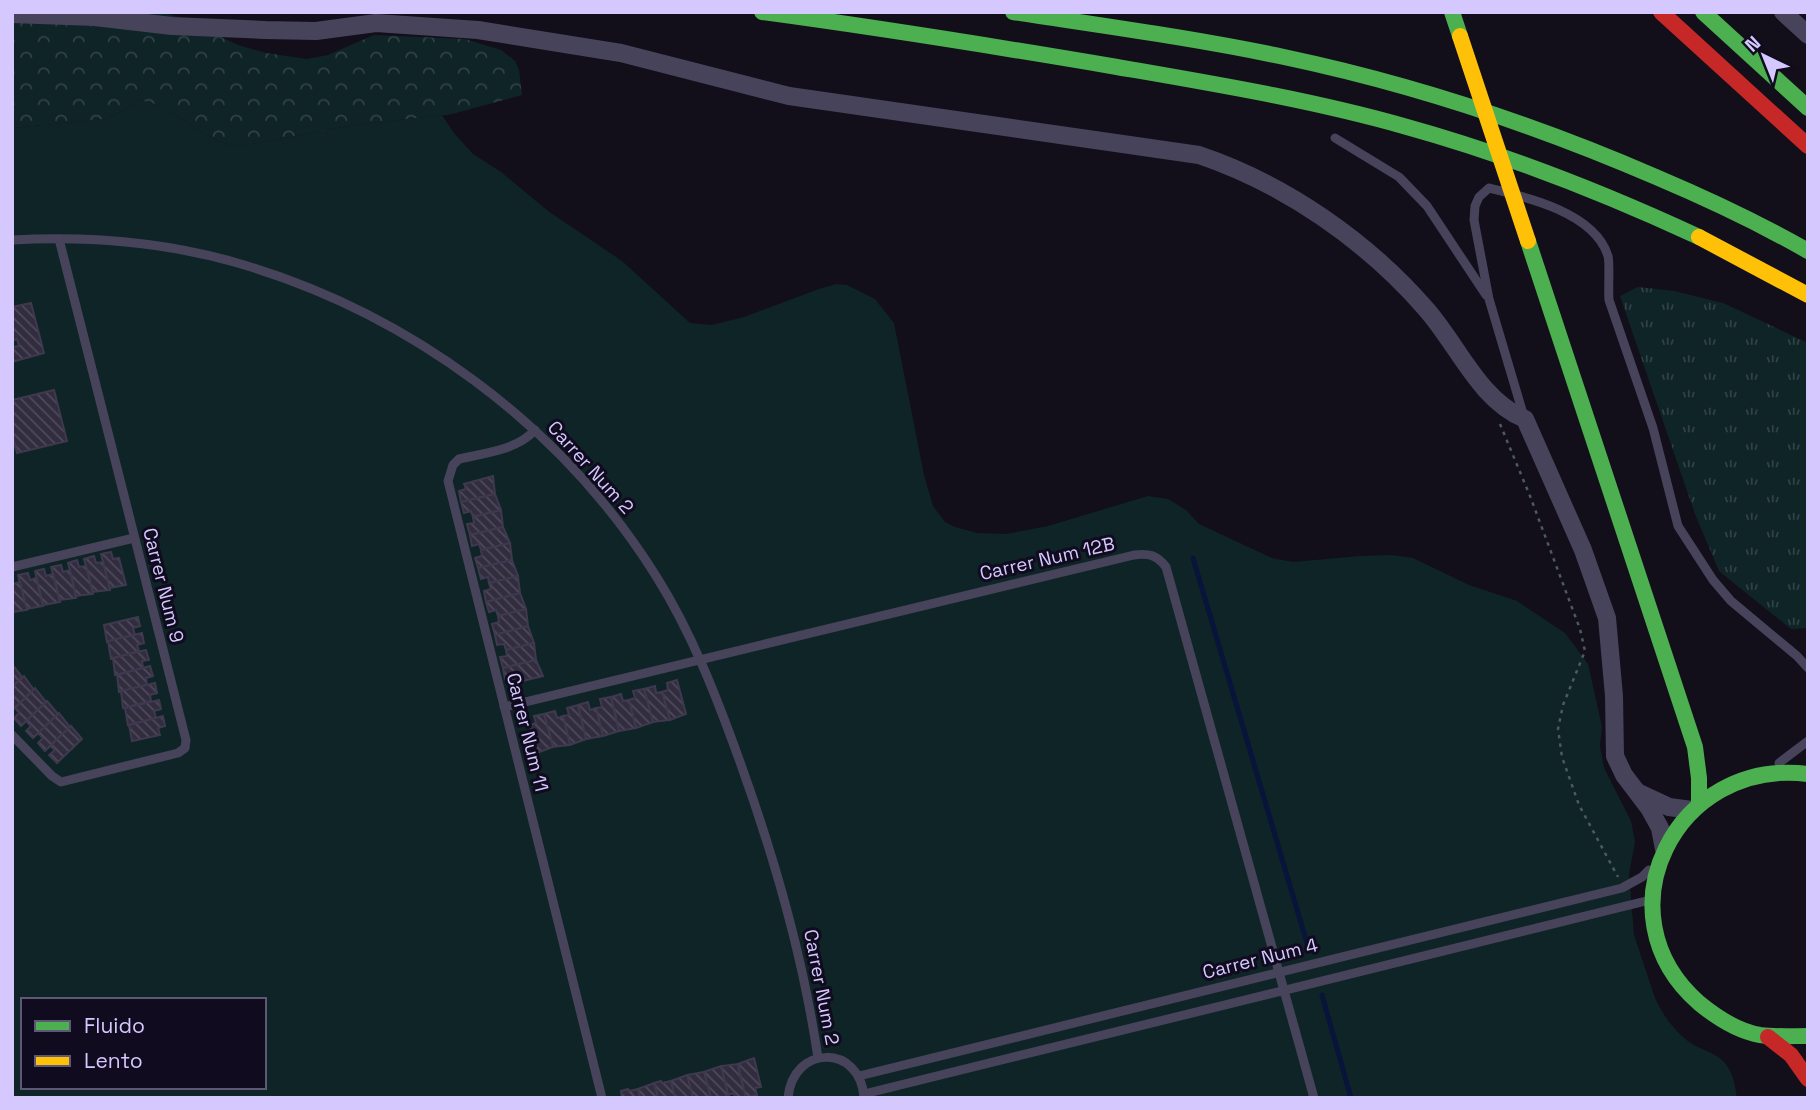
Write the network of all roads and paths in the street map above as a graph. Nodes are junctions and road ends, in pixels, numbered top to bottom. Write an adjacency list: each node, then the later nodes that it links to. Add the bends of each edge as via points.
1 (762, 12): 15 (main road, via 1224,85 1345,110 1444,138 1600,193 1717,246)
2 (1013, 12): 14 (main road, via 1228,46 1348,72 1513,120 1628,164 1748,218)
3 (1451, 12): 27 (main road, bridge)
4 (1661, 12): 11 (main road)
5 (1703, 12): 9 (main road)
6 (1783, 12): 8 (street)
7 (12, 14): 17 (street, via 265,30 316,31 376,23 478,30 621,53 789,96 1199,155 1280,192 1393,272)
8 (1808, 35)
9 (1808, 108)
10 (1335, 138): 16 (lane, via 1399,177 1427,206)
11 (1808, 146)
12 (59, 239): 13 (lane, Carrer Num 2); 19 (lane, Carrer Num 2, via 173,249 233,262 313,290 402,333 445,360); 20 (lane, Carrer Num 9)
13 (12, 240)
14 (1808, 251)
15 (1808, 295)
16 (1489, 299): 18 (lane); 23 (lane, via 1474,220 1479,197 1489,188 1537,200 1599,237 1609,258 1609,300 1653,428 1678,526 1731,601)
17 (1493, 397): 18 (street, via 1508,412); 35 (path, via 1501,430 1580,629 1585,651 1563,705 1558,729 1562,757 1578,805)
18 (1525, 419): 32 (street, via 1583,550 1607,618 1615,756)
19 (535, 430): 22 (lane, Carrer Num 2, via 630,537); 24 (lane, Carrer Num 11, via 518,444 460,459 448,481)
20 (134, 538): 21 (lane); 25 (lane, Carrer Num 9, via 185,748 61,782)
21 (12, 567)
22 (699, 659): 24 (lane, Carrer Num 12B); 37 (lane, Carrer Num 12B, via 1134,555 1160,558); 41 (lane, Carrer Num 2, via 768,837 802,969)
23 (1808, 668)
24 (503, 707): 45 (lane, Carrer Num 11)
25 (12, 735)
26 (1808, 741): 31 (lane)
27 (1695, 747): 28 (main road); 33 (main road, via 1699,778)
28 (1713, 761)
29 (1731, 771): 31 (main road)
30 (1808, 774): 31 (main road)
31 (1758, 775): 33 (main road, via 1728,785)
32 (1636, 791): 33 (street, via 1669,807); 34 (street, via 1660,828)
33 (1695, 807): 34 (main road)
34 (1662, 854): 35 (lane, Carrer Num 4, via 1642,877); 36 (main road)
35 (1622, 888): 37 (lane, Carrer Num 4)
36 (1652, 899): 38 (lane, Carrer Num 4); 40 (main road, via 1659,948 1683,991 1721,1022)
37 (1280, 971): 38 (lane, Carrer Num 12B); 42 (lane, Carrer Num 4)
38 (1285, 990): 44 (lane, Carrer Num 4); 47 (lane, Carrer Num 12B)
39 (1808, 1036): 40 (main road)
40 (1768, 1037): 43 (main road, via 1791,1055)
41 (818, 1058): 42 (lane, via 839,1059); 46 (lane, via 794,1074)
42 (859, 1076): 44 (lane)
43 (1808, 1079)
44 (864, 1096)
45 (602, 1098)
46 (788, 1098)
47 (1314, 1098)

